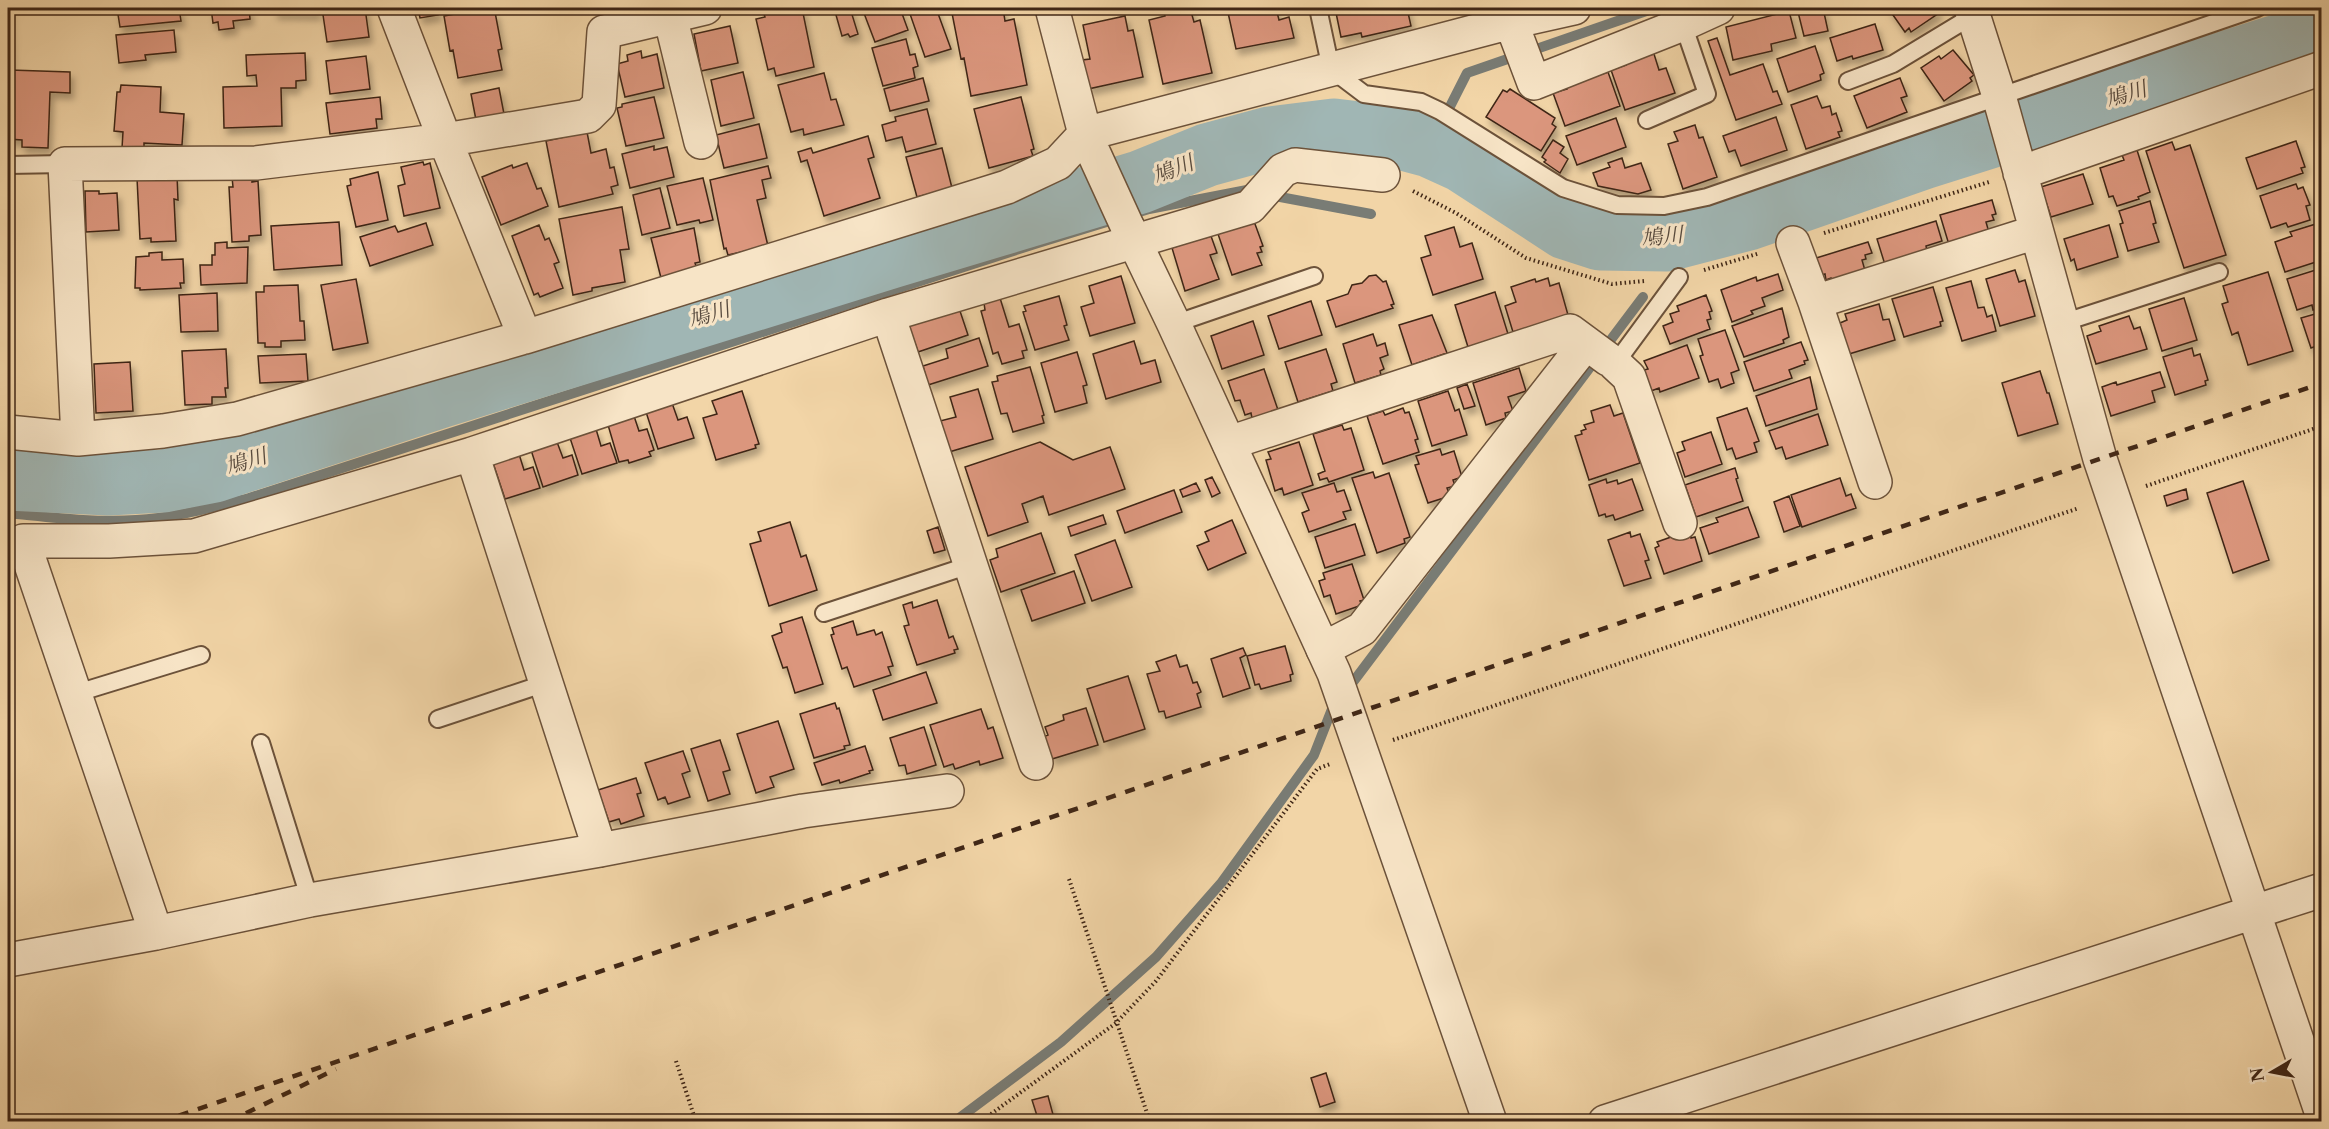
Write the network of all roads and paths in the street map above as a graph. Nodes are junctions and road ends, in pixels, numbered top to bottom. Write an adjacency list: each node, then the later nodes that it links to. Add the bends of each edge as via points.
1 (394, 8): 17 (street)
2 (1052, 8): 16 (street)
3 (1318, 8): 12 (lane)
4 (1574, 8): 10 (street)
5 (1718, 8): 9 (street)
6 (2257, 8): 14 (lane)
7 (689, 11): 17 (street, via 604,32 599,105 588,116); 18 (street)
8 (1973, 11): 13 (lane, via 1893,64); 14 (street)
9 (1683, 24): 10 (street, via 1534,83); 15 (lane, via 1707,94)
10 (1519, 37): 12 (street)
11 (2322, 68): 19 (street)
12 (1331, 69): 14 (lane, via 1364,94 1421,102 1440,111 1563,188 1617,205 1664,206 1707,196); 16 (street)
13 (1848, 81)
14 (2000, 100): 19 (street)
15 (1647, 120)
16 (1085, 134): 24 (street); 33 (street, via 1058,163 1007,188)
17 (445, 140): 20 (street, via 256,163); 33 (street)
18 (701, 142)
19 (2017, 162): 23 (street); 25 (path)
20 (65, 164): 21 (lane); 37 (street)
21 (8, 165)
22 (1383, 175): 24 (street, via 1295,165 1283,170 1250,207); 28 (path, via 1456,213 1526,258 1612,284)
23 (2036, 231): 29 (street); 31 (street)
24 (1130, 236): 30 (street); 32 (street)
25 (1793, 243): 28 (path); 29 (street)
26 (2219, 272): 31 (lane)
27 (1314, 276): 32 (lane)
28 (1679, 278): 34 (lane)
29 (1815, 302): 40 (street)
30 (888, 315): 39 (street); 44 (street)
31 (2062, 322): 41 (street)
32 (1174, 324): 38 (street)
33 (525, 337): 37 (street, via 237,418 163,431)
34 (1600, 353): 38 (street, via 1570,331); 42 (street, via 1629,377); 47 (street, via 1362,629)
35 (2322, 426): 41 (path)
36 (8, 432): 37 (street)
37 (78, 439)
38 (1229, 443): 47 (street)
39 (472, 454): 43 (street, via 194,536 109,541); 48 (street)
40 (1875, 482)
41 (2114, 497): 52 (path); 59 (street)
42 (1680, 524)
43 (15, 540): 49 (street)
44 (970, 565): 45 (lane); 53 (street)
45 (824, 613)
46 (201, 655): 49 (lane)
47 (1329, 661): 52 (street)
48 (546, 682): 50 (lane); 55 (street)
49 (74, 694): 60 (street)
50 (438, 719)
51 (261, 743): 58 (lane)
52 (1362, 751): 62 (path, via 1317,769 1156,981); 68 (street)
53 (1036, 763)
54 (947, 791): 55 (street, via 803,811)
55 (600, 850): 58 (street)
56 (1069, 879): 62 (path)
57 (2322, 890): 59 (street)
58 (310, 900): 60 (street)
59 (2253, 913): 64 (street); 69 (street)
60 (156, 933): 61 (street)
61 (8, 960)
62 (1116, 1023): 66 (path); 67 (path)
63 (676, 1061): 65 (path)
64 (2322, 1114)
65 (696, 1122)
66 (980, 1122)
67 (1150, 1122)
68 (1490, 1122)
69 (1605, 1122)

